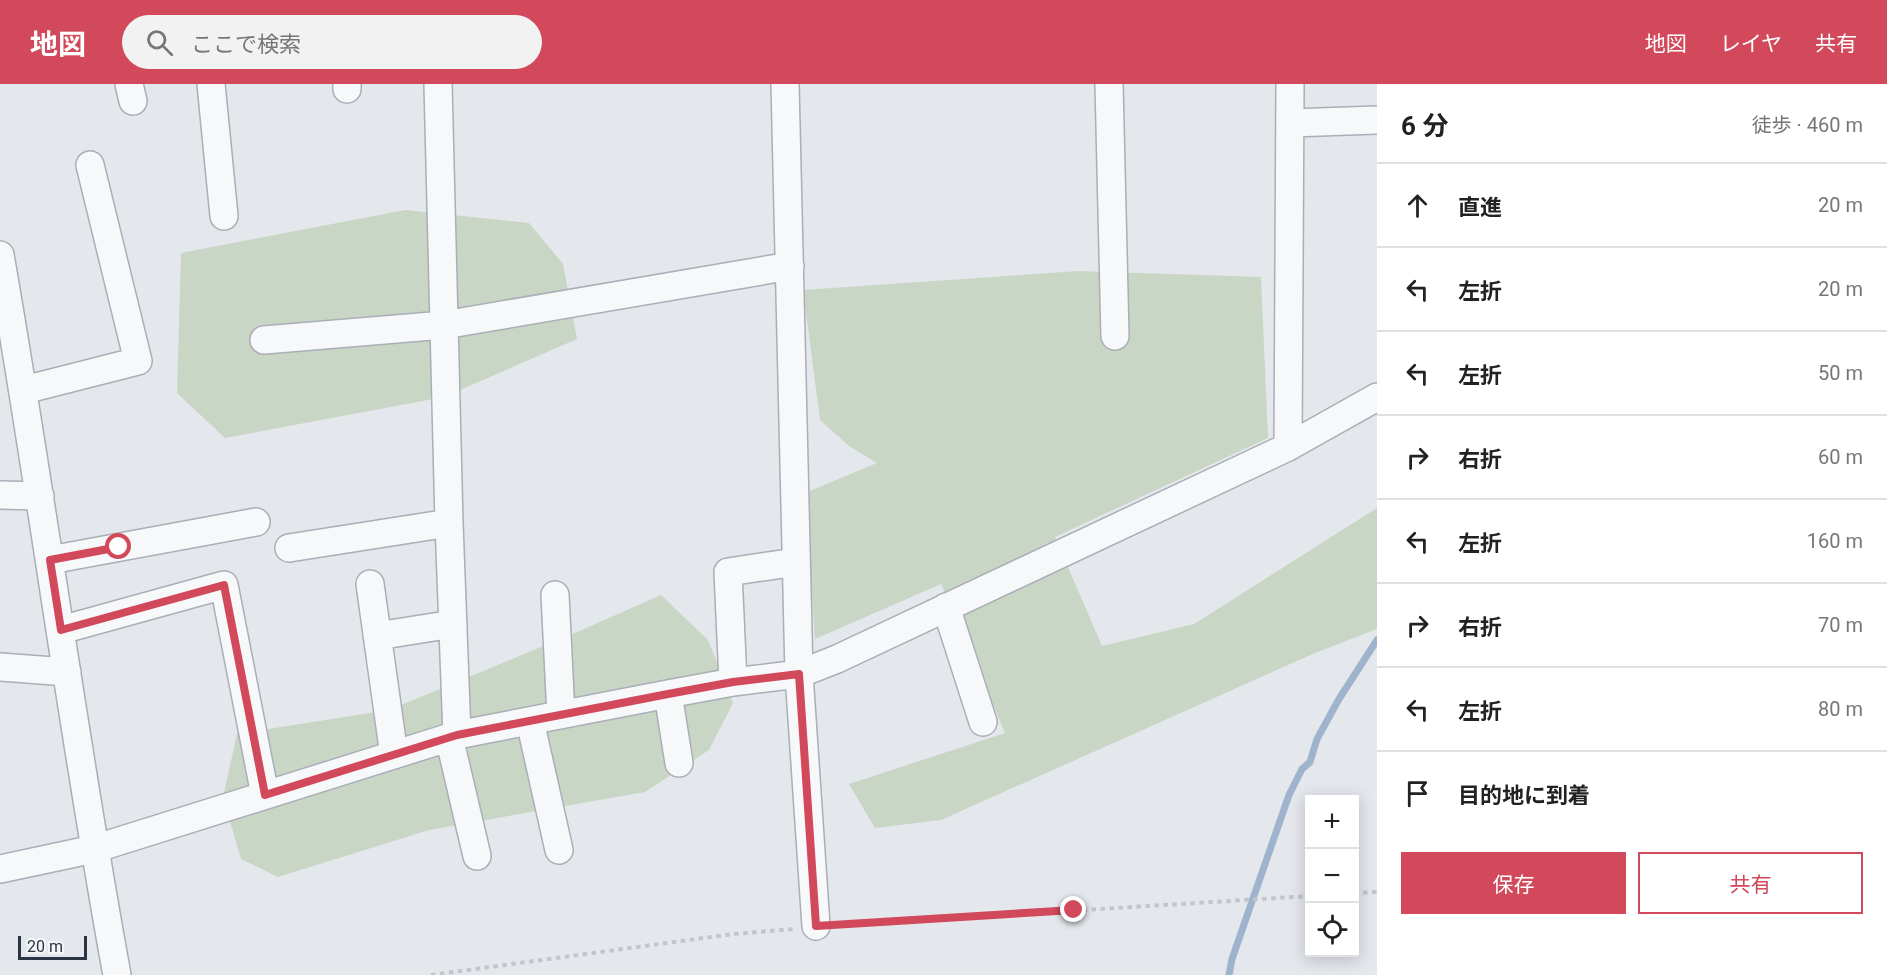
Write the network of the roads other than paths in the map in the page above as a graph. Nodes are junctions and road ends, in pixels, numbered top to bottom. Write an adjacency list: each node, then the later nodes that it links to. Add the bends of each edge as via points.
1 (211, 84): 9 (street)
2 (438, 84): 12 (street)
3 (785, 84): 11 (street)
4 (1109, 84): 13 (street)
5 (1290, 84): 7 (street)
6 (1377, 120): 7 (street)
7 (1291, 123): 17 (street)
8 (90, 165): 15 (street, via 138,361)
9 (224, 216)
10 (0, 255): 15 (street)
11 (790, 266): 12 (street); 24 (street)
12 (444, 325): 14 (street); 21 (street)
13 (1115, 336)
14 (264, 340)
15 (24, 390): 19 (street)
16 (1377, 397): 17 (street)
17 (1288, 447): 27 (street)
18 (0, 495): 19 (street)
19 (40, 496): 23 (street)
20 (256, 522): 23 (street)
21 (449, 523): 22 (street); 28 (street)
22 (289, 548)
23 (50, 560): 29 (street)
24 (796, 561): 33 (street); 34 (street, via 728,572)
25 (370, 584): 30 (street)
26 (555, 595): 36 (street)
27 (946, 607): 33 (street); 38 (street)
28 (453, 624): 30 (street); 39 (street)
29 (61, 630): 32 (street); 42 (street, via 224,585)
30 (377, 636): 40 (street)
31 (0, 667): 32 (street)
32 (67, 672): 43 (street)
33 (799, 674): 34 (street); 47 (street)
34 (733, 682): 35 (street)
35 (668, 694): 36 (street); 41 (street)
36 (561, 715): 37 (street)
37 (530, 721): 39 (street); 44 (street)
38 (983, 722)
39 (453, 736): 40 (street); 45 (street)
40 (394, 755): 42 (street)
41 (679, 763)
42 (265, 795): 43 (street)
43 (94, 849): 46 (street); 48 (street)
44 (559, 850)
45 (477, 856)
46 (0, 869)
47 (816, 926)
48 (117, 975)

